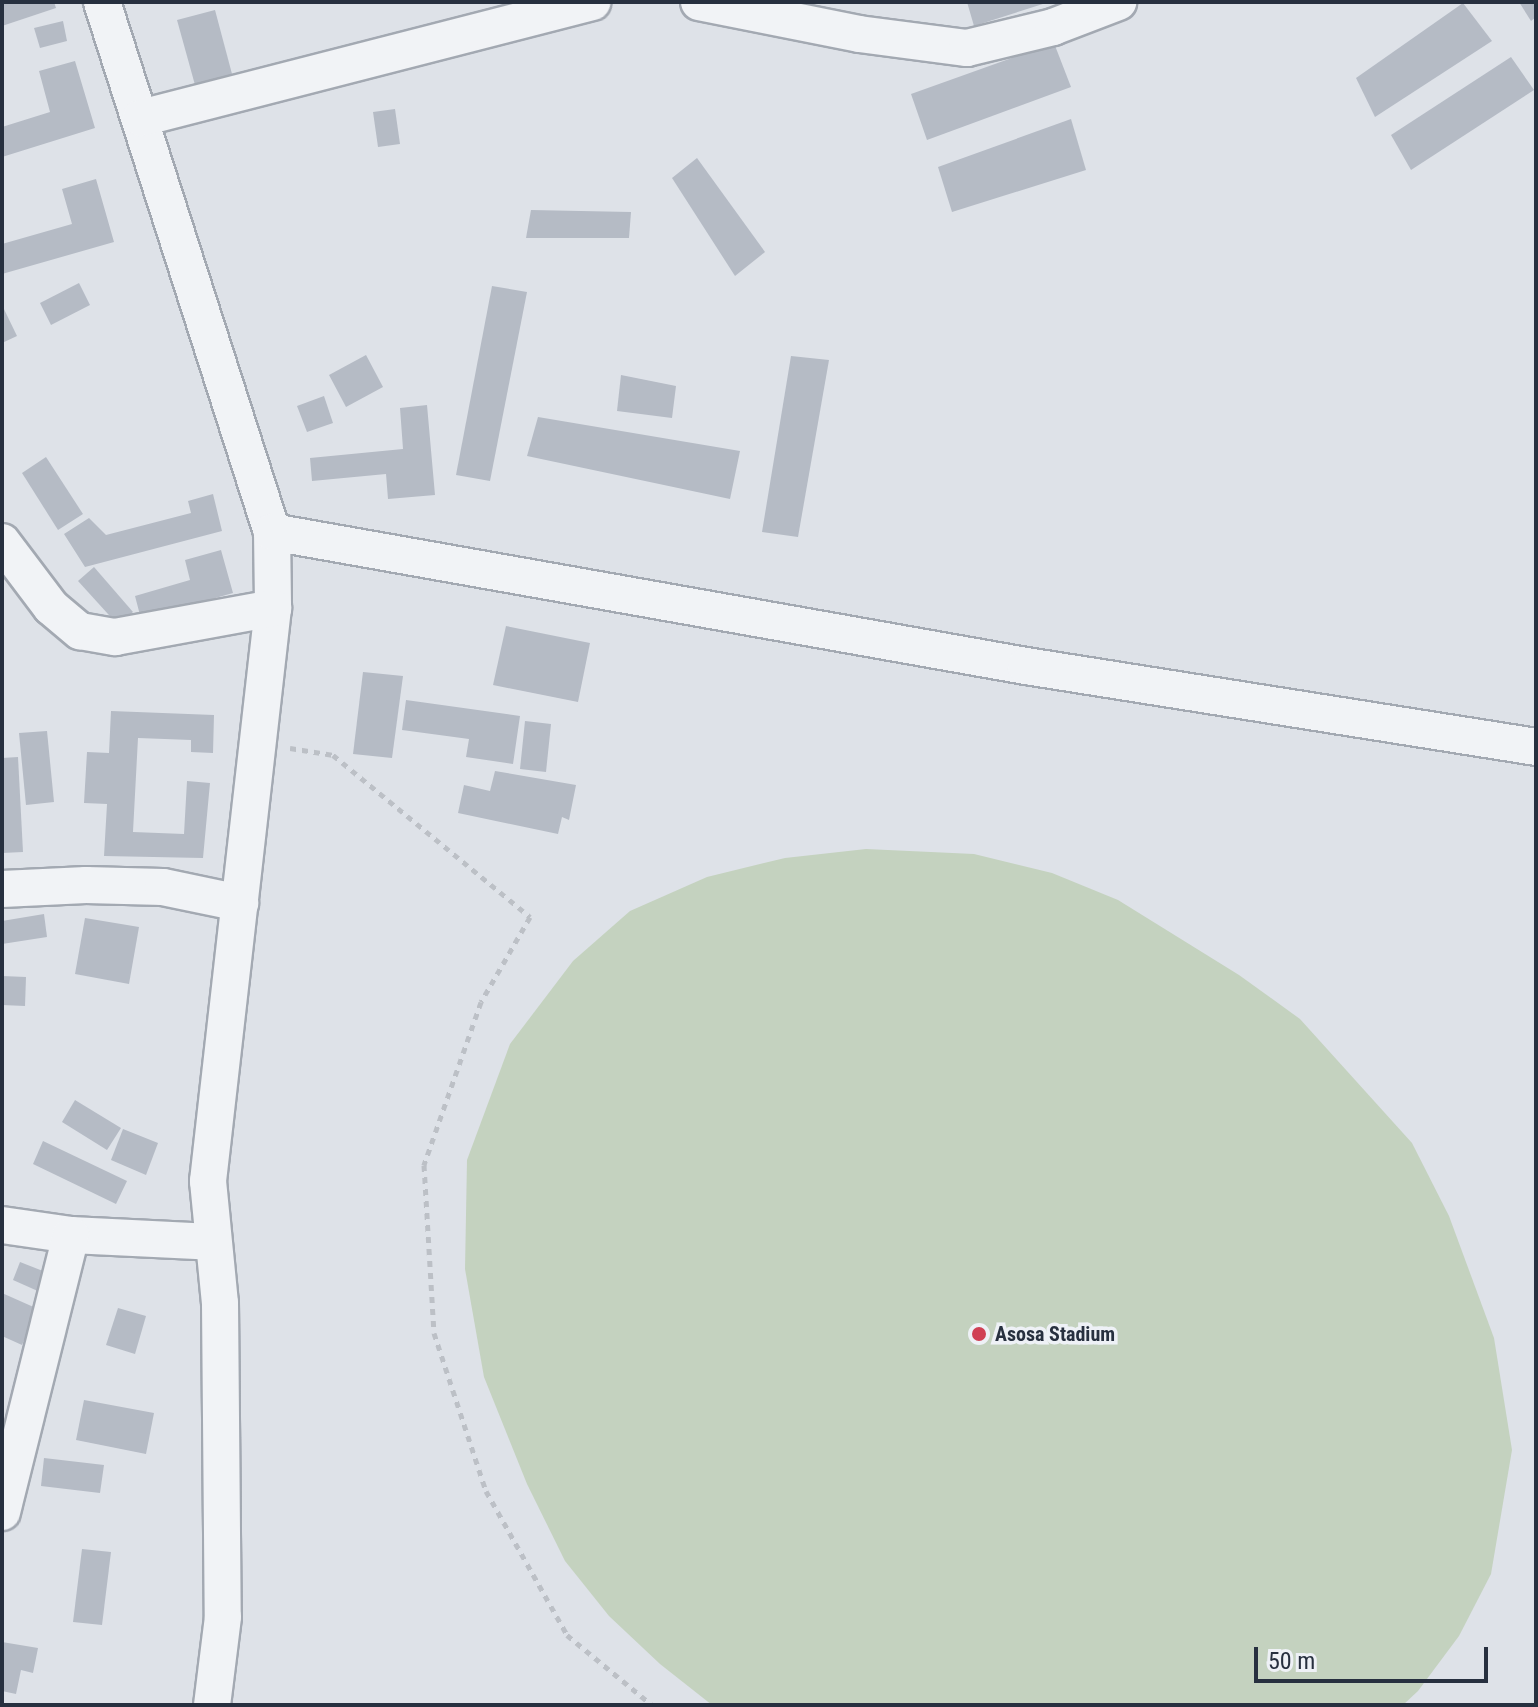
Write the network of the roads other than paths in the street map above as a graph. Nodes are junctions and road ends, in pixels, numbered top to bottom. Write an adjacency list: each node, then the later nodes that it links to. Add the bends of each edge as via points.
1 (102, 2): 5 (street)
2 (592, 2): 5 (street)
3 (699, 2): 4 (street, via 859,34 967,48 1053,27)
4 (1118, 2)
5 (141, 118): 6 (street)
6 (272, 532): 8 (street); 9 (street, via 1026,666)
7 (2, 542): 8 (street, via 51,607 80,631 115,637)
8 (273, 608): 11 (street)
9 (1536, 747)
10 (2, 889): 11 (street, via 163,887)
11 (240, 903): 14 (street, via 208,1181)
12 (2, 1225): 13 (street)
13 (71, 1235): 14 (street); 15 (street)
14 (212, 1242): 16 (street, via 220,1303 223,1617)
15 (2, 1512)
16 (212, 1705)

